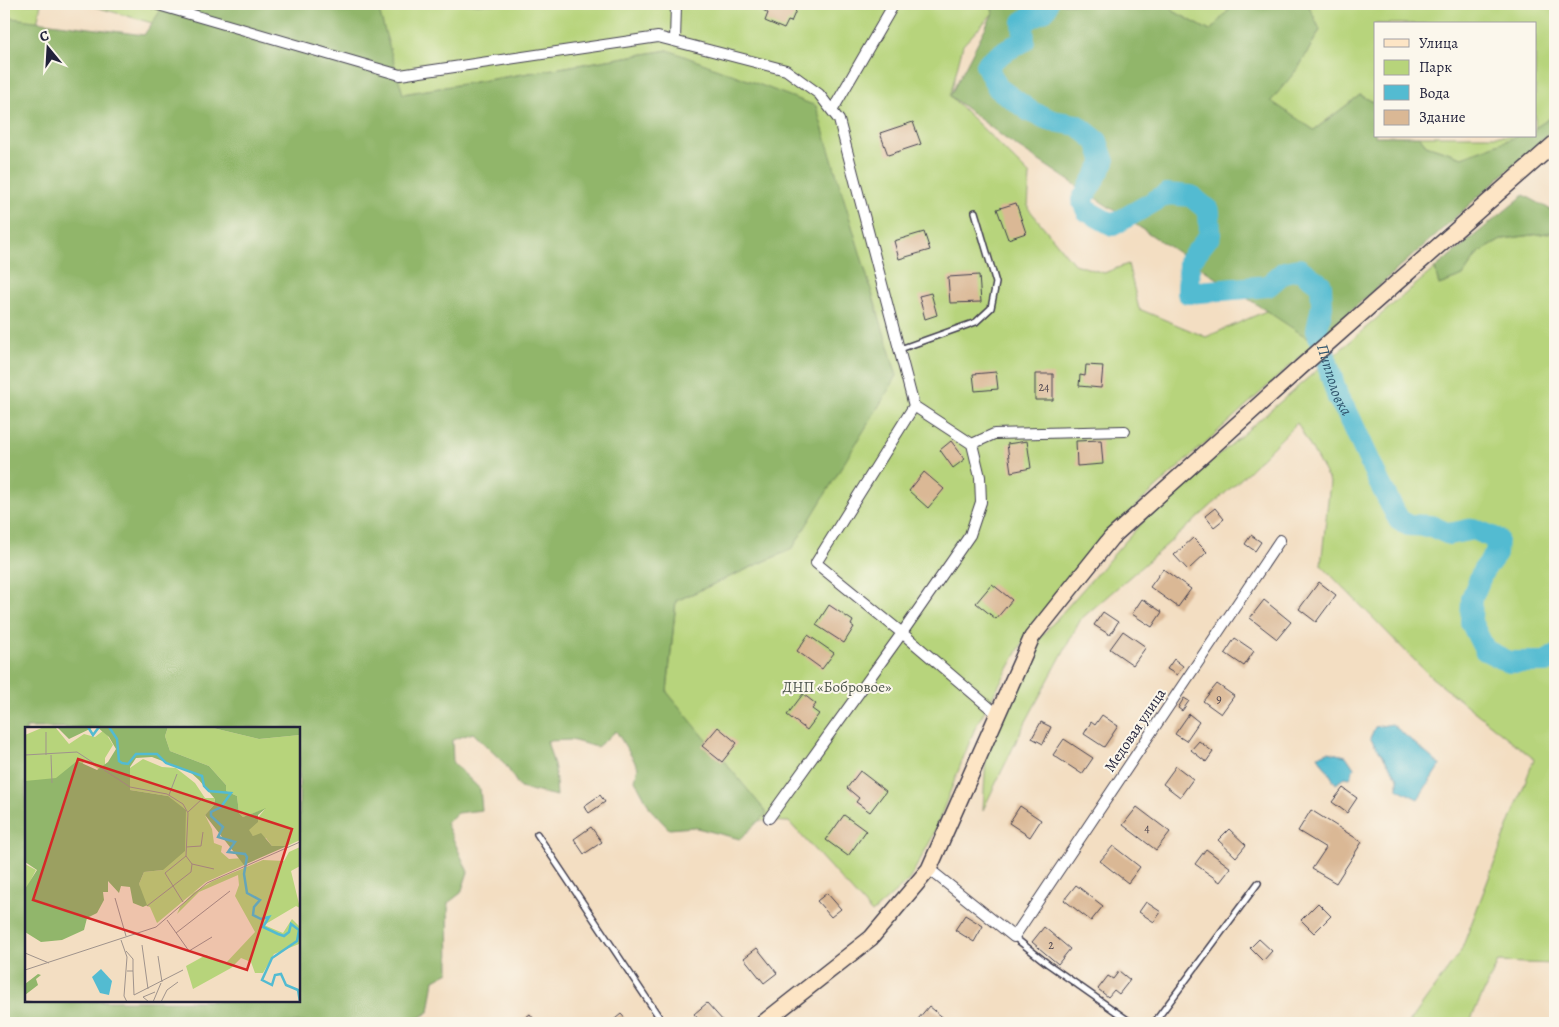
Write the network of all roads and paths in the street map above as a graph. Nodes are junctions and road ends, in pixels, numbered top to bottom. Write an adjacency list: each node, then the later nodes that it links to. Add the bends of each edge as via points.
1 (155, 4): 4 (street, via 400,75 658,37)
2 (676, 4): 4 (street)
3 (894, 4): 5 (street)
4 (676, 41): 5 (street, via 786,70 819,94)
5 (832, 111): 8 (street, via 839,120)
6 (1555, 143): 14 (main road, via 1111,538 1032,637)
7 (976, 212): 8 (lane, via 996,283 990,308 976,322)
8 (900, 349): 9 (street)
9 (914, 406): 11 (street); 13 (street, via 816,563)
10 (1126, 432): 11 (street, via 994,434)
11 (972, 444): 13 (street, via 980,477 981,502 970,535)
12 (1280, 540): 19 (street, Медовая улица)
13 (902, 633): 14 (street); 15 (street)
14 (997, 714): 17 (main road)
15 (769, 818)
16 (536, 834): 20 (lane)
17 (929, 869): 19 (street); 21 (main road, via 871,938)
18 (1258, 883): 23 (lane)
19 (1014, 937): 22 (lane)
20 (663, 1023)
21 (763, 1023)
22 (1132, 1023)
23 (1154, 1023)

